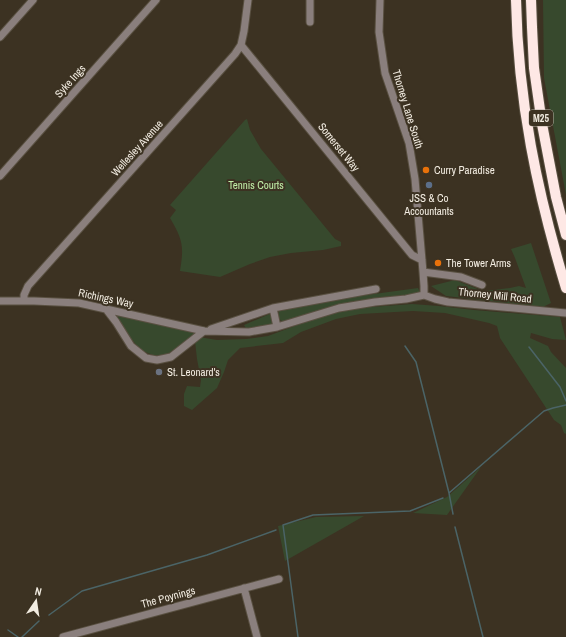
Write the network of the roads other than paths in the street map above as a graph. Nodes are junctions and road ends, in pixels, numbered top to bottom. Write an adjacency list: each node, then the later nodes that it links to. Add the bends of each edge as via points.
1 (33, 0): 9 (street)
2 (156, 0): 11 (street, Syke Ings)
3 (248, 0): 10 (street, Wellesley Avenue)
4 (310, 0): 8 (street)
5 (380, 0): 13 (street, Thorney Lane South, via 380,32 385,73 409,143)
6 (516, 0): 16 (highway, M25, via 516,29 525,118 544,212)
7 (531, 0): 12 (highway, M25, via 534,68 542,124)
8 (310, 22)
9 (0, 37)
10 (241, 45): 13 (street, Somerset Way, via 412,255); 20 (street, Wellesley Avenue, via 28,286)
11 (0, 176)
12 (566, 235)
13 (422, 260): 14 (street, Thorney Lane South)
14 (424, 272): 15 (street, Thorney Mill Road, via 461,277); 18 (street, Thorney Lane South)
15 (482, 285)
16 (566, 288)
17 (376, 289): 21 (street)
18 (424, 295): 23 (street, Thorney Mill Road, via 448,302); 24 (street, Richings Way, via 339,308)
19 (0, 301): 20 (street, Richings Way)
20 (24, 301): 22 (street, Richings Way, via 79,302)
21 (273, 308): 24 (street); 25 (street)
22 (105, 309): 25 (street, Richings Way); 25 (street, via 131,346 146,358 157,360 171,357)
23 (566, 313)
24 (277, 328): 25 (street, Richings Way, via 249,332)
25 (205, 331)
26 (280, 579): 27 (street, The Poynings)
27 (244, 588): 28 (street, The Poynings); 29 (street)
28 (63, 637)
29 (257, 637)

